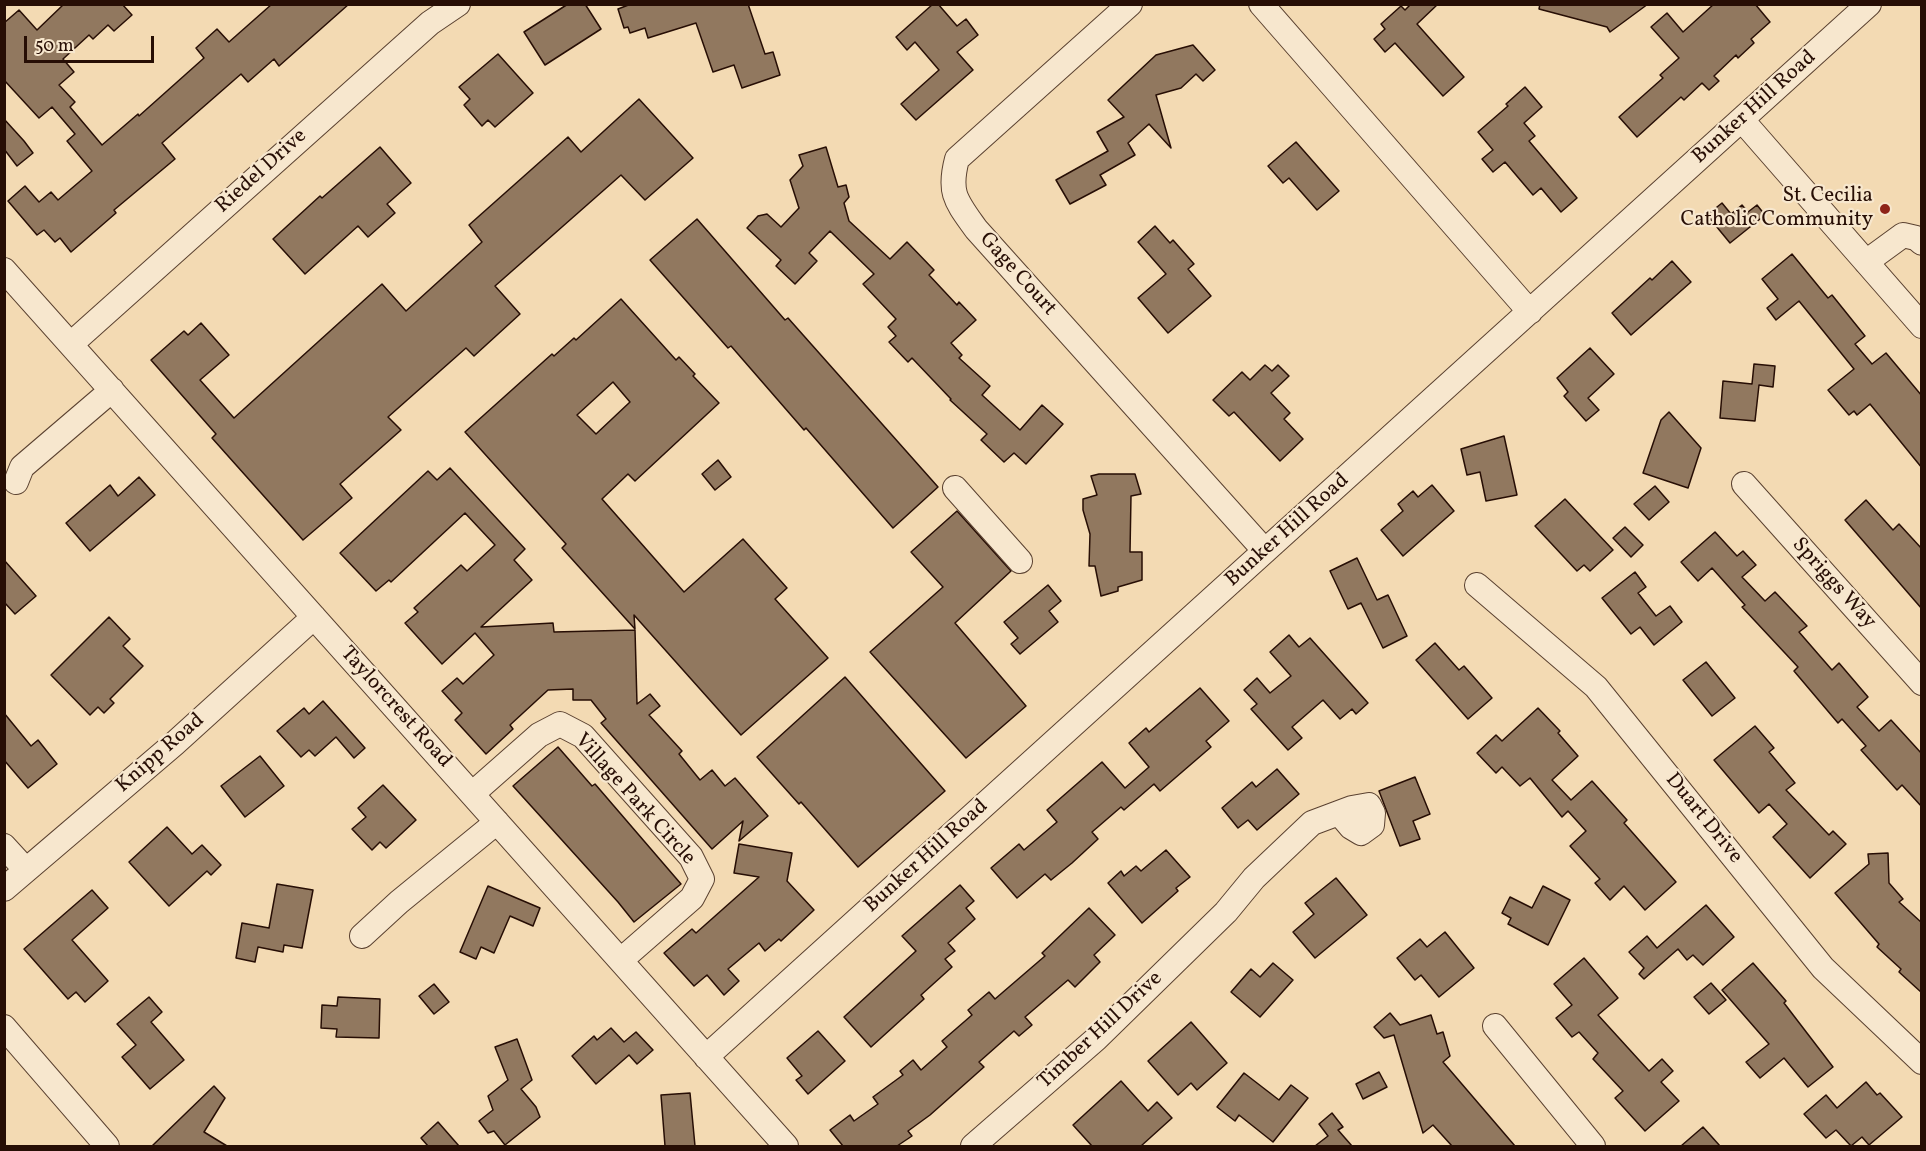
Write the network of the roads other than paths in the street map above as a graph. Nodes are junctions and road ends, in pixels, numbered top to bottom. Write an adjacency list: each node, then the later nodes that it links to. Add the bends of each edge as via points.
1 (458, 4): 11 (street, Riedel Drive, via 430,23)
2 (1130, 4): 16 (street, Gage Court, via 957,159 952,179 956,201 976,229)
3 (1261, 4): 9 (street)
4 (1869, 4): 5 (street, Bunker Hill Road)
5 (1742, 120): 7 (street); 9 (street, Bunker Hill Road)
6 (1912, 239): 7 (street)
7 (1866, 262): 10 (street)
8 (4, 270): 11 (street, Taylorcrest Road)
9 (1530, 312): 16 (street, Bunker Hill Road)
10 (1922, 326)
11 (70, 344): 12 (street, Taylorcrest Road)
12 (111, 390): 13 (street, via 22,467); 19 (street, Taylorcrest Road)
13 (16, 482)
14 (1744, 484): 20 (street, Spriggs Way)
15 (954, 488): 17 (street)
16 (1265, 551): 31 (street, Bunker Hill Road)
17 (1020, 561)
18 (1477, 585): 32 (street, Duart Drive, via 1596,687 1823,968)
19 (314, 617): 21 (street, Taylorcrest Road); 25 (street, Knipp Road, via 174,744)
20 (1922, 683)
21 (472, 794): 23 (street, Taylorcrest Road); 28 (street, Village Park Circle, via 539,735 560,724 583,736 691,857 702,879 693,898)
22 (1340, 814): 35 (street, Timber Hill Drive, via 1312,824 1096,1040)
23 (497, 822): 27 (street); 28 (street, Taylorcrest Road)
24 (4, 846): 25 (street)
25 (26, 870): 26 (street, Knipp Road)
26 (4, 889)
27 (362, 936)
28 (621, 960): 31 (street, Taylorcrest Road)
29 (1495, 1026): 36 (street)
30 (4, 1027): 33 (street)
31 (706, 1057): 34 (street, Taylorcrest Road)
32 (1922, 1062)
33 (108, 1146)
34 (786, 1146)
35 (973, 1146)
36 (1593, 1146)

